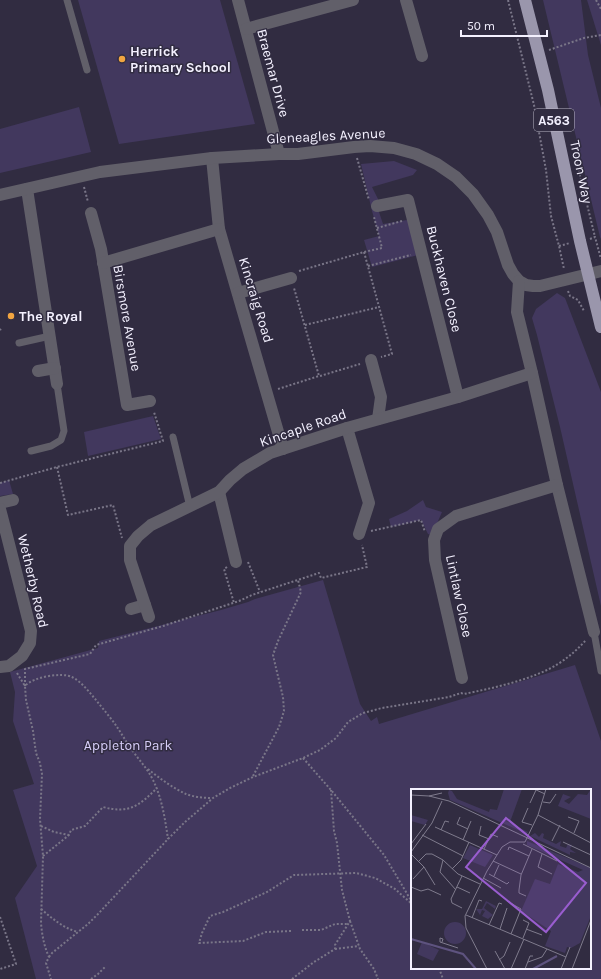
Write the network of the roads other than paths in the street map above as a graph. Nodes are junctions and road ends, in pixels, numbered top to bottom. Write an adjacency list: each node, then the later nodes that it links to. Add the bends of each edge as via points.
1 (68, 0): 8 (lane)
2 (238, 0): 6 (street, Braemar Drive)
3 (351, 0): 6 (street)
4 (406, 0): 7 (street)
5 (525, 0): 18 (highway, Troon Way / A563, via 548,90)
6 (246, 29): 9 (street, Braemar Drive)
7 (422, 56)
8 (87, 70)
9 (279, 154): 10 (street, Gleneagles Avenue); 20 (street, Gleneagles Avenue, via 370,146 394,148 416,154 437,164 456,177 488,214 508,265)
10 (212, 158): 11 (street, Gleneagles Avenue, via 100,172); 15 (street, Kincraig Road)
11 (27, 189): 12 (street, Gleneagles Avenue); 23 (street)
12 (0, 195)
13 (374, 209): 30 (street, Buckhaven Close, via 408,200)
14 (91, 213): 16 (street, Birsmore Avenue, via 101,249)
15 (219, 229): 16 (street); 21 (street, Kincraig Road)
16 (102, 263): 31 (street, Birsmore Avenue, via 127,405)
17 (601, 271): 18 (street)
18 (588, 275): 20 (street, via 540,286 526,285); 22 (highway, Troon Way / A563)
19 (291, 278): 21 (street)
20 (519, 281): 28 (street, via 517,312)
21 (238, 293): 35 (street, Kincraig Road)
22 (601, 327)
23 (50, 336): 24 (lane); 26 (street)
24 (19, 343)
25 (371, 360): 32 (street, via 381,397)
26 (55, 368): 27 (street); 29 (street)
27 (38, 372)
28 (532, 373): 30 (street, Kincaple Road); 37 (street)
29 (57, 384): 36 (lane, via 64,431 61,440 52,446)
30 (458, 396): 32 (street, Kincaple Road)
31 (150, 401)
32 (378, 419): 33 (street, Kincaple Road)
33 (347, 428): 35 (street, Kincaple Road); 43 (street, via 369,503)
34 (173, 437): 41 (lane)
35 (283, 448): 38 (street, Kincaple Road, via 243,469)
36 (30, 451)
37 (557, 485): 48 (street); 51 (street, Lintlaw Close, via 456,516 438,529 434,540 434,560)
38 (219, 492): 41 (street, Kincaple Road); 44 (street)
39 (13, 500): 40 (street)
40 (0, 503)
41 (190, 507): 45 (street, Kincaple Road, via 151,525 130,546 130,560)
42 (0, 509): 49 (street, Wetherby Road, via 31,631 30,643 22,656)
43 (359, 534)
44 (236, 562)
45 (145, 605): 46 (street); 47 (street)
46 (131, 609)
47 (149, 617)
48 (594, 632): 50 (lane)
49 (5, 666)
50 (601, 670)
51 (462, 678)

